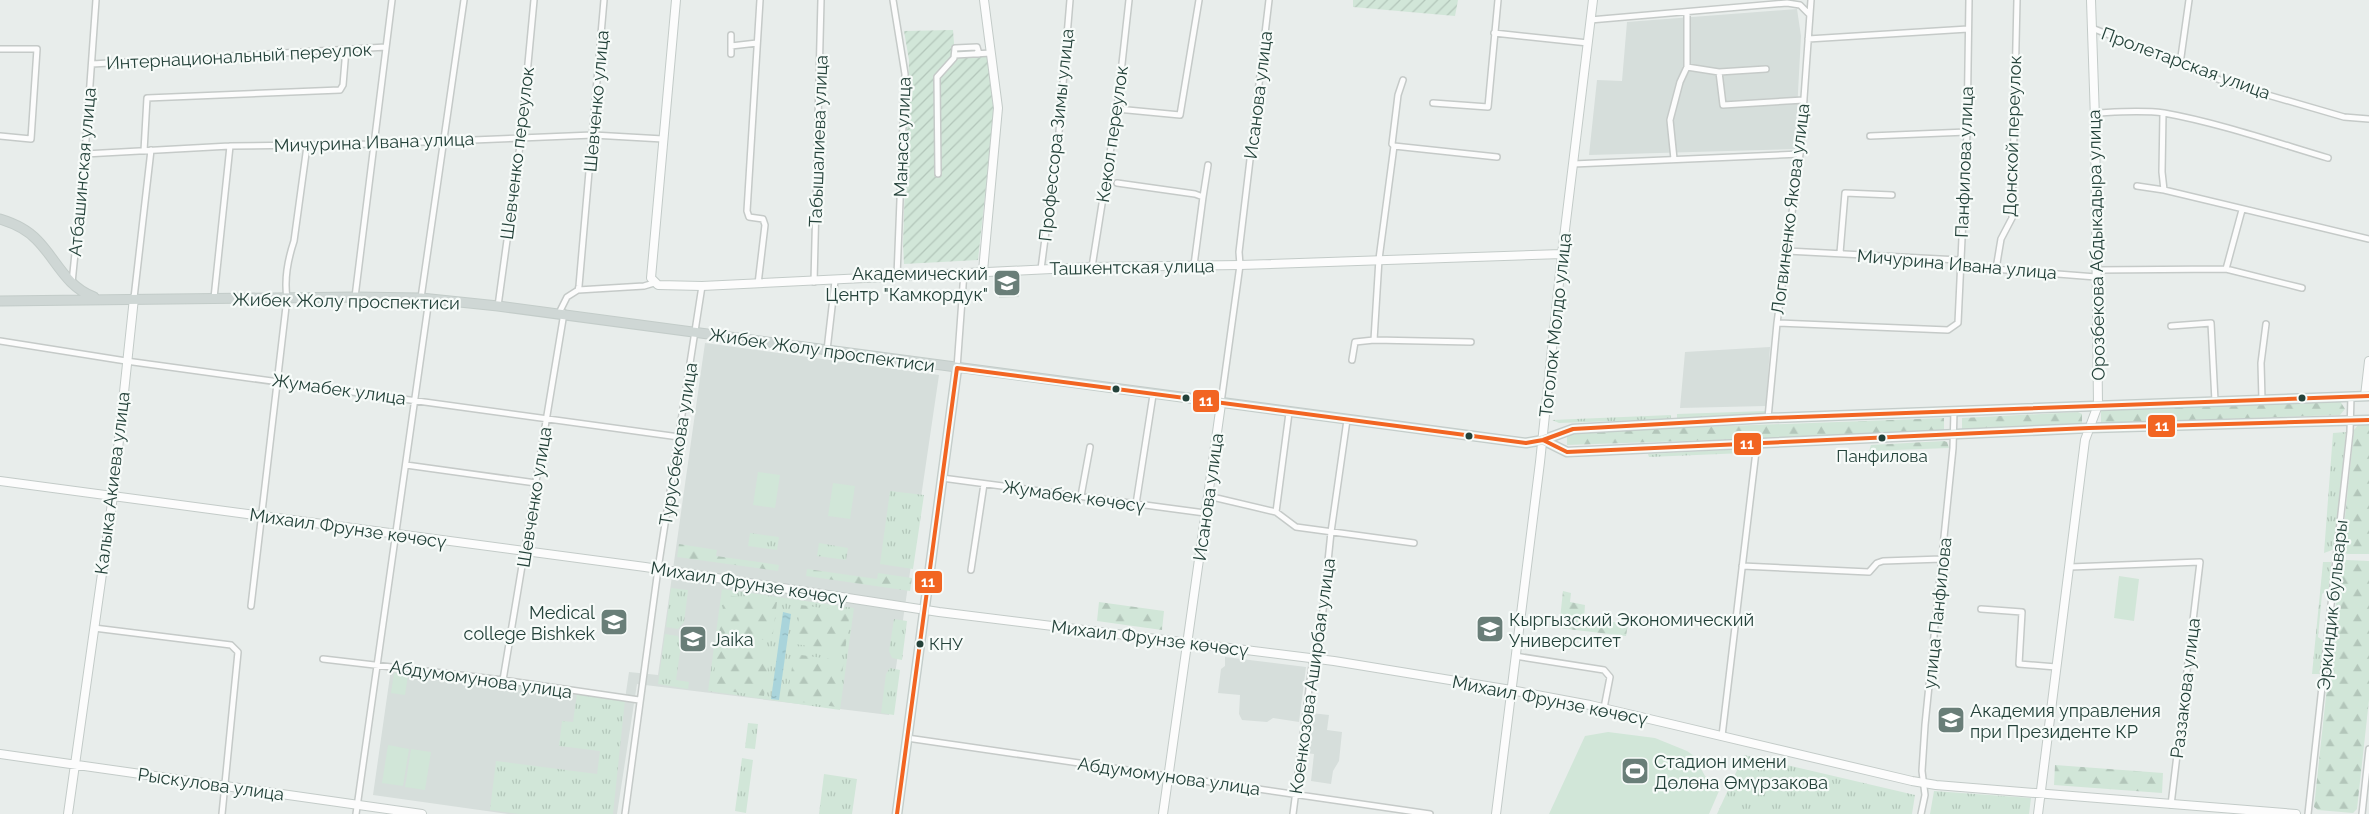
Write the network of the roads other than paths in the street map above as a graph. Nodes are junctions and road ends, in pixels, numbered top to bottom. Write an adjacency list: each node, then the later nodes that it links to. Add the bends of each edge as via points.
1 (96, 0): 38 (street, Атбашинская улица)
2 (392, 0): 33 (street)
3 (464, 0): 56 (street)
4 (534, 0): 54 (street, Шевченко переулок)
5 (604, 0): 51 (street, Шевченко улица)
6 (676, 0): 55 (street)
7 (760, 0): 30 (street)
8 (822, 0): 95 (street, Табышалиева улица)
9 (893, 0): 93 (street, Манаса улица, via 905,74)
10 (984, 0): 36 (street)
11 (1070, 0): 87 (street, Профессора Зимы улица, via 1059,132)
12 (1129, 0): 46 (street, Кекол переулок)
13 (1198, 0): 46 (street, via 1180,116)
14 (1269, 0): 84 (street, Исанова улица)
15 (1498, 0): 27 (street)
16 (1593, 0): 24 (street, Тоголок Молдо улица)
17 (1811, 0): 23 (street, Логвиненко Якова улица)
18 (1969, 0): 26 (street, Панфилова улица)
19 (2017, 0): 88 (street, Донской переулок, via 2012,218 2001,239)
20 (2091, 0): 25 (street, Орозбекова Абдыкадыра улица)
21 (2189, 0): 39 (street)
22 (1687, 12): 23 (street, via 1787,3 1800,5); 24 (street); 40 (street)
23 (1809, 14): 29 (street, Логвиненко Якова улица)
24 (1590, 20): 31 (street, Тоголок Молдо улица)
25 (2091, 28): 39 (street, Пролетарская улица); 47 (street, Орозбекова Абдыкадыра улица)
26 (1968, 29): 29 (street); 50 (street, Панфилова улица)
27 (1494, 33): 31 (street); 45 (street, via 1488,107)
28 (731, 35): 32 (street)
29 (1808, 38): 44 (street, Логвиненко Якова улица)
30 (758, 43): 32 (street); 98 (street, via 747,210 749,216 763,219 765,225)
31 (1588, 43): 68 (street, Тоголок Молдо улица)
32 (731, 46): 37 (street)
33 (386, 48): 35 (street, Интернациональный переулок); 57 (street)
34 (0, 49): 52 (street, via 37,48 31,139)
35 (346, 49): 38 (street, Интернациональный переулок); 62 (street, via 340,90 147,98)
36 (991, 53): 70 (street, via 955,55 937,77); 90 (street, via 998,108)
37 (731, 54)
38 (92, 64): 63 (street, Атбашинская улица)
39 (2180, 64): 49 (street, Пролетарская улица, via 2230,84 2344,117)
40 (1688, 67): 42 (street); 67 (street, via 1680,82 1670,120)
41 (1766, 69): 42 (street)
42 (1719, 72): 44 (street, via 1723,106)
43 (1403, 80): 60 (street, via 1398,95)
44 (1804, 100): 64 (street, Логвиненко Якова улица)
45 (1433, 103)
46 (1116, 109): 86 (street, Кекол переулок)
47 (2095, 113): 48 (street); 92 (street, Орозбекова Абдыкадыра улица)
48 (2164, 113): 66 (street); 73 (street)
49 (2369, 119)
50 (1967, 132): 53 (street); 83 (street, Панфилова улица)
51 (593, 135): 54 (street, Мичурина Ивана улица); 55 (street, Мичурина Ивана улица); 101 (street, Шевченко улица)
52 (0, 136)
53 (1870, 136)
54 (521, 138): 56 (street, Мичурина Ивана улица); 109 (street, Шевченко переулок)
55 (663, 138): 97 (street, via 651,278)
56 (445, 140): 57 (street, Мичурина Ивана улица); 107 (street)
57 (374, 144): 59 (street, Мичурина Ивана улица); 106 (street)
58 (230, 146): 59 (street, Мичурина Ивана улица); 61 (street, Мичурина Ивана улица); 104 (street)
59 (307, 146): 105 (street, via 287,271)
60 (1394, 146): 65 (street); 82 (street)
61 (151, 150): 62 (street, Мичурина Ивана улица); 103 (street, Калыка Акиева улица)
62 (144, 151): 63 (street, Мичурина Ивана улица)
63 (85, 154): 96 (street, Атбашинская улица)
64 (1800, 154): 67 (street); 79 (street, Логвиненко Якова улица)
65 (1497, 157)
66 (2328, 158)
67 (1674, 160): 68 (street)
68 (1573, 164): 81 (street, Тоголок Молдо улица)
69 (1208, 165): 75 (street)
70 (938, 174)
71 (1117, 183): 75 (street)
72 (2137, 186): 73 (street)
73 (2164, 190): 76 (street)
74 (1892, 195): 80 (street, via 1846,193)
75 (1202, 197): 85 (street)
76 (2242, 210): 78 (street); 89 (street)
77 (0, 219): 96 (main road, Жибек Жолу проспектиси, via 19,226 37,239)
78 (2369, 239)
79 (1787, 251): 80 (street, Мичурина Ивана улица); 111 (street, Логвиненко Якова улица)
80 (1840, 253): 83 (street, Мичурина Ивана улица)
81 (1562, 254): 82 (street, Ташкентская улица); 142 (street, Тоголок Молдо улица)
82 (1379, 259): 84 (street, Ташкентская улица); 115 (street)
83 (1959, 260): 88 (street, Мичурина Ивана улица, via 1969,267); 111 (street, Панфилова улица, via 1958,324 1948,330)
84 (1240, 264): 85 (street, Ташкентская улица); 130 (street, Исанова улица)
85 (1194, 265): 86 (street, Ташкентская улица)
86 (1092, 267): 87 (street, Ташкентская улица)
87 (1041, 269): 90 (street, Ташкентская улица)
88 (1996, 269): 92 (street, Мичурина Ивана улица)
89 (2226, 269): 92 (street, Мичурина Ивана улица); 100 (street, Мичурина Ивана улица)
90 (983, 271): 91 (street, Ташкентская улица)
91 (964, 272): 93 (street, Ташкентская улица); 122 (street)
92 (2096, 273): 131 (street, Орозбекова Абдыкадыра улица)
93 (897, 276): 94 (street, Ташкентская улица)
94 (835, 280): 95 (street, Ташкентская улица); 118 (street)
95 (814, 282): 98 (street, Ташкентская улица)
96 (72, 283): 102 (main road, Жибек Жолу проспектиси)
97 (654, 283): 99 (street); 101 (street)
98 (758, 284): 99 (street, Ташкентская улица)
99 (702, 286): 114 (street, Турусбекова улица)
100 (2302, 288)
101 (578, 290): 110 (street, Шевченко улица, via 567,297)
102 (99, 298): 103 (main road, Жибек Жолу проспектиси); 108 (main road, Жибек Жолу проспектиси)
103 (134, 298): 104 (main road, Жибек Жолу проспектиси); 120 (street, Калыка Акиева улица)
104 (214, 298): 105 (main road, Жибек Жолу проспектиси)
105 (287, 298): 106 (main road, Жибек Жолу проспектиси); 123 (street)
106 (355, 298): 107 (main road, Жибек Жолу проспектиси)
107 (425, 299): 109 (main road, Жибек Жолу проспектиси); 127 (street)
108 (0, 301)
109 (498, 306): 110 (main road, Жибек Жолу проспектиси)
110 (562, 313): 114 (main road, Жибек Жолу проспектиси); 134 (street, Шевченко улица)
111 (1776, 323): 135 (street, Логвиненко Якова улица)
112 (2266, 324): 128 (street, via 2261,363)
113 (2171, 326): 129 (street, via 2211,323)
114 (695, 332): 118 (main road, Жибек Жолу проспектиси); 141 (street, Турусбекова улица)
115 (1374, 340): 117 (street); 119 (street, via 1356,342)
116 (0, 341): 120 (street, Жумабек улица)
117 (1471, 342)
118 (827, 351): 122 (main road, Жибек Жолу проспектиси)
119 (1352, 360)
120 (126, 361): 123 (street, Жумабек улица); 150 (street, Калыка Акиева улица)
121 (2369, 361): 126 (street)
122 (957, 368): 124 (main road, Жибек Жолу проспектиси); 146 (main road)
123 (276, 381): 127 (street, Жумабек улица); 156 (street)
124 (1153, 395): 130 (main road, Жибек Жолу проспектиси); 153 (street)
125 (2351, 396): 126 (main road, Жибек Жолу проспектиси); 128 (main road, Жибек Жолу проспектиси); 137 (street, Эркиндик бульвары)
126 (2367, 396)
127 (416, 400): 134 (street, Жумабек улица); 145 (street)
128 (2262, 400): 129 (main road, Жибек Жолу проспектиси)
129 (2215, 401): 131 (main road, Жибек Жолу проспектиси)
130 (1221, 404): 133 (main road, Жибек Жолу проспектиси); 152 (street, Исанова улица)
131 (2098, 405): 132 (main road, Жибек Жолу проспектиси); 139 (street, Орозбекова Абдыкадыра улица)
132 (1954, 411): 135 (main road, Жибек Жолу проспектиси); 140 (street, улица Панфилова)
133 (1289, 413): 136 (main road, Жибек Жолу проспектиси); 154 (street)
134 (547, 418): 141 (street, Жумабек улица); 148 (street, Шевченко улица)
135 (1768, 418): 142 (main road, Жибек Жолу проспектиси, via 1567,429)
136 (1347, 420): 142 (main road, Жибек Жолу проспектиси, via 1526,443); 157 (street, Коенкозова Аширбая улица)
137 (2350, 420): 138 (main road); 139 (main road); 206 (street, Эркиндик бульвары)
138 (2369, 420)
139 (2089, 428): 140 (main road); 163 (street, Орозбекова Абдыкадыра улица)
140 (1954, 436): 143 (main road); 161 (street, улица Панфилова)
141 (679, 437): 164 (street, Турусбекова улица)
142 (1543, 440): 143 (main road, via 1567,452); 171 (street, Тоголок Молдо улица)
143 (1757, 444): 162 (street)
144 (1090, 447): 151 (street)
145 (406, 465): 148 (street); 158 (street)
146 (942, 478): 149 (street, Жумабек көчөсү); 168 (main road)
147 (0, 481): 150 (street, Михаил Фрунзе көчөсү)
148 (536, 483): 160 (street, Шевченко улица)
149 (984, 484): 151 (street, Жумабек көчөсү); 165 (street)
150 (113, 496): 156 (street, Михаил Фрунзе көчөсү); 169 (street, Калыка Акиева улица)
151 (1081, 496): 153 (street, Жумабек көчөсү)
152 (1208, 496): 154 (street); 155 (street, Исанова улица)
153 (1136, 504): 155 (street, Жумабек көчөсү)
154 (1276, 512): 157 (street, via 1296,527)
155 (1205, 513): 170 (street, Исанова улица)
156 (261, 516): 158 (street, Михаил Фрунзе көчөсү); 166 (street)
157 (1331, 532): 159 (street); 172 (street, Коенкозова Аширбая улица, via 1319,649)
158 (396, 534): 160 (street, Михаил Фрунзе көчөсү); 174 (street)
159 (1414, 543)
160 (525, 552): 164 (street, Михаил Фрунзе көчөсү); 176 (street, Шевченко улица)
161 (1942, 559): 162 (street, via 1883,561 1869,572); 186 (street, улица Панфилова, via 1925,725)
162 (1742, 566): 180 (street)
163 (2070, 567): 175 (street, Орозбекова Абдыкадыра улица); 191 (street, Раззакова улица, via 2200,562)
164 (658, 569): 168 (street, Михаил Фрунзе көчөсү); 178 (street, Турусбекова улица)
165 (971, 570)
166 (251, 606)
167 (1980, 609): 175 (street, via 2022,612 2019,664)
168 (925, 610): 170 (street, Михаил Фрунзе көчөсү); 181 (main road)
169 (94, 628): 184 (street, Калыка Акиева улица); 187 (street, via 231,644 238,652)
170 (1188, 643): 172 (street, Михаил Фрунзе көчөсү); 185 (street, Исанова улица)
171 (1515, 656): 177 (street, Тоголок Молдо улица); 179 (street, via 1604,670 1610,677)
172 (1313, 658): 177 (street, Михаил Фрунзе көчөсү); 188 (street, Коенкозова Аширбая улица)
173 (322, 659): 174 (street, Абдумомунова улица)
174 (376, 665): 176 (street, Абдумомунова улица); 190 (street)
175 (2056, 667): 189 (street, Орозбекова Абдыкадыра улица)
176 (503, 680): 178 (street, Абдумомунова улица)
177 (1511, 690): 179 (street, Михаил Фрунзе көчөсү); 201 (street, Тоголок Молдо улица)
178 (639, 700): 196 (street, Турусбекова улица)
179 (1604, 708): 180 (street, Михаил Фрунзе көчөсү)
180 (1722, 736): 186 (street, Михаил Фрунзе көчөсү)
181 (907, 738): 185 (street, Абдумомунова улица); 197 (main road)
182 (2369, 749): 207 (street)
183 (0, 754): 184 (street, Рыскулова улица)
184 (75, 764): 187 (street, Рыскулова улица); 192 (street, Калыка Акиева улица)
185 (1168, 776): 188 (street, Абдумомунова улица); 198 (street, Исанова улица)
186 (1924, 783): 189 (street, Михаил Фрунзе көчөсү); 202 (street, улица Панфилова)
187 (225, 785): 190 (street, Рыскулова улица); 193 (street)
188 (1295, 794): 199 (street, Коенкозова Аширбая улица); 200 (street, Абдумомунова улица)
189 (2041, 794): 191 (street, Михаил Фрунзе көчөсү); 203 (street, Орозбекова Абдыкадыра улица)
190 (357, 805): 194 (street); 195 (street, Рыскулова улица)
191 (2171, 805): 204 (street, Раззакова улица); 205 (street, Михаил Фрунзе көчөсү)
192 (68, 814)
193 (222, 814)
194 (356, 814)
195 (422, 814)
196 (625, 814)
197 (897, 814)
198 (1163, 814)
199 (1293, 814)
200 (1430, 814)
201 (1496, 814)
202 (1921, 814)
203 (2038, 814)
204 (2170, 814)
205 (2296, 814)
206 (2308, 814)
207 (2362, 814)

